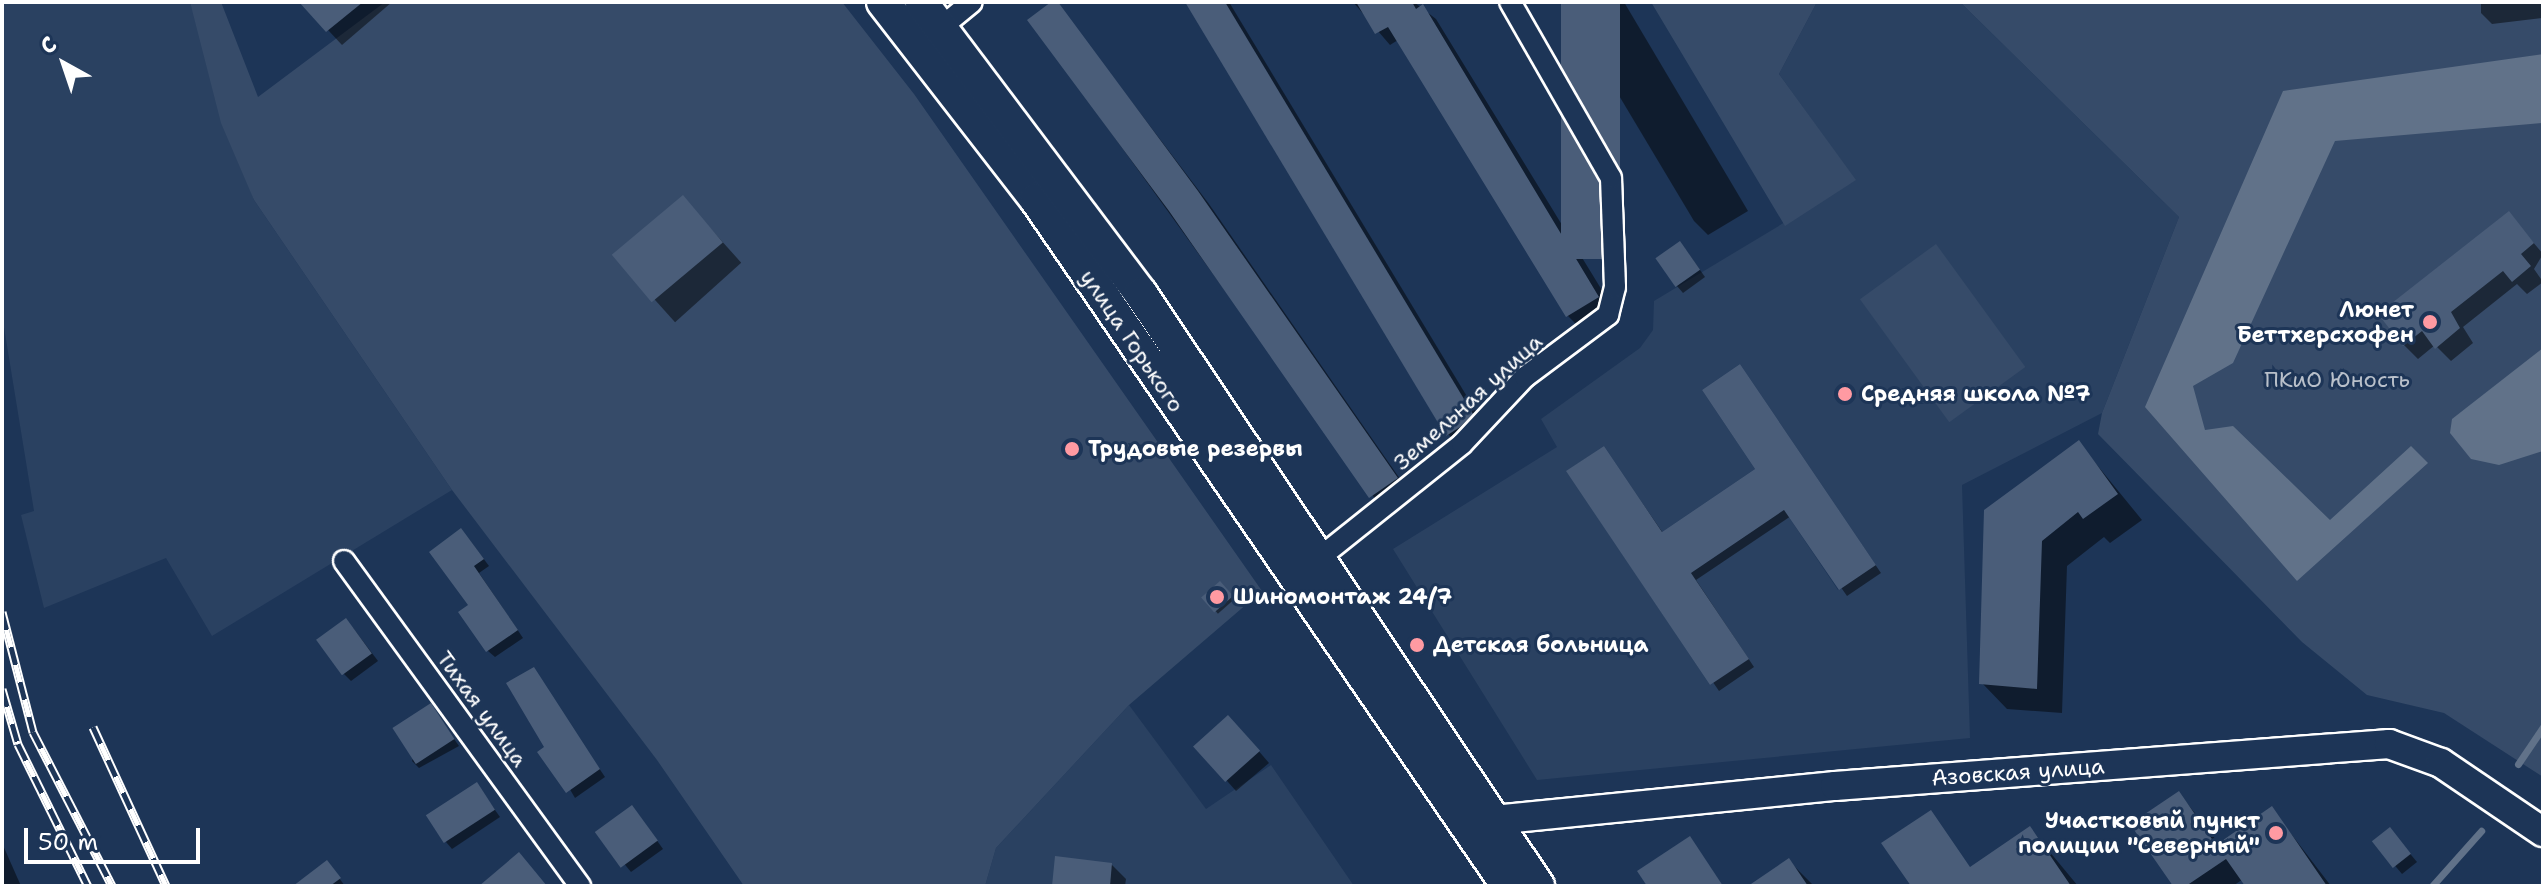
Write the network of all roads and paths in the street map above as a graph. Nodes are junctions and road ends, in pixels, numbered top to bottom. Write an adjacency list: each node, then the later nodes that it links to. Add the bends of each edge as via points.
1 (883, 2): 5 (main road, улица Горького)
2 (921, 2): 5 (main road, улица Горького)
3 (972, 2): 5 (street)
4 (1510, 2): 6 (street, Земельная улица, via 1611,178 1615,287 1608,315 1525,377 1462,444)
5 (929, 37): 6 (main road, улица Горького, via 1141,294); 8 (main road, улица Горького, via 1036,199)
6 (1318, 559): 8 (main road, улица Горького)
7 (344, 561): 10 (street, Тихая улица)
8 (1482, 825): 9 (main road, Азовская улица, via 1835,786 2389,744 2441,763); 11 (main road, улица Горького); 12 (main road, улица Горького)
9 (2543, 832)
10 (580, 886)
11 (1508, 886)
12 (1538, 886)

